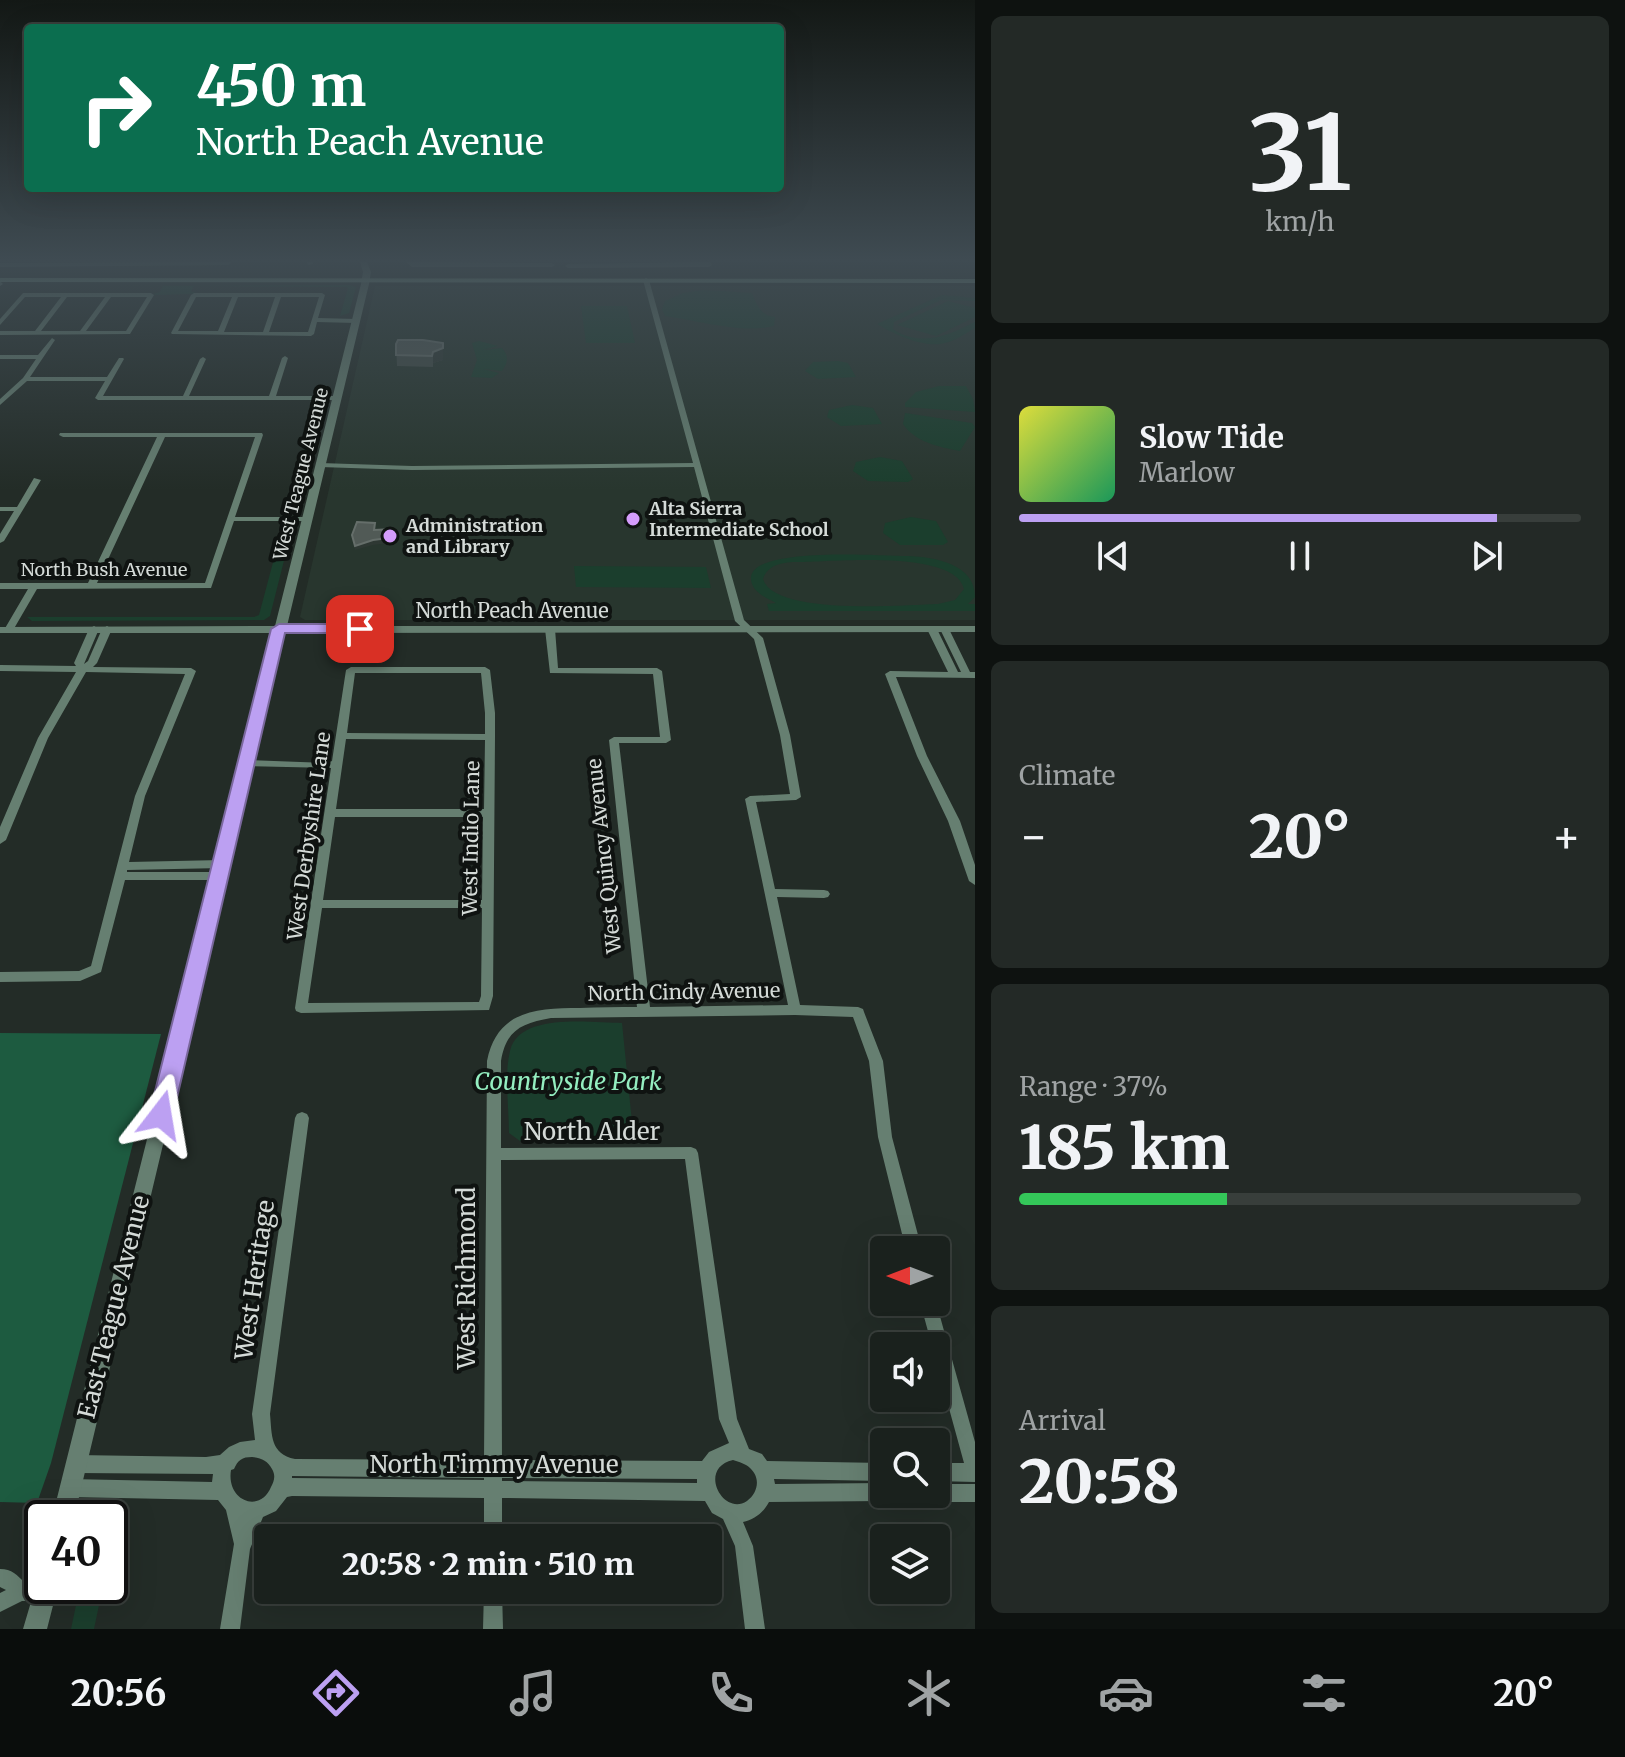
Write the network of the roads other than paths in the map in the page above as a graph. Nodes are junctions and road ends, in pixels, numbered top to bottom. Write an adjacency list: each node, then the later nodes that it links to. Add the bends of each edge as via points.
1 (351, 338): 13 (street, West Teague Avenue)
2 (662, 338): 18 (street)
3 (52, 340): 5 (street)
4 (0, 357): 5 (street)
5 (40, 357): 9 (street)
6 (285, 358): 12 (street)
7 (121, 359): 10 (street)
8 (203, 359): 11 (street)
9 (25, 379): 10 (street); 14 (street)
10 (109, 379): 11 (street, via 98,398)
11 (185, 398): 12 (street)
12 (272, 398): 13 (street)
13 (336, 398): 17 (street, West Teague Avenue)
14 (0, 403)
15 (63, 435): 16 (street)
16 (162, 435): 22 (street, via 259,435); 27 (street)
17 (320, 465): 18 (street); 23 (street, West Teague Avenue)
18 (697, 465): 31 (street, via 740,621)
19 (37, 480): 21 (street)
20 (0, 509): 21 (street)
21 (19, 509): 24 (street)
22 (232, 517): 23 (street); 27 (street, North Bush Avenue, via 208,586)
23 (307, 517): 29 (street, West Teague Avenue)
24 (0, 541)
25 (0, 586): 26 (street, North Bush Avenue)
26 (34, 586): 27 (street, North Bush Avenue); 34 (street)
27 (91, 586)
28 (100, 629): 29 (street, North Peach Avenue); 34 (street, North Peach Avenue); 36 (street, via 92,663)
29 (279, 629): 30 (street, North Peach Avenue); 43 (street, East Teague Avenue)
30 (550, 629): 31 (street, North Peach Avenue); 57 (street, West Quincy Avenue, via 553,671 657,671 666,740 614,740)
31 (749, 629): 32 (street, North Peach Avenue); 50 (street, via 758,638 795,785 796,797 750,799)
32 (939, 629): 33 (street, North Peach Avenue); 38 (street); 39 (street)
33 (975, 629)
34 (4, 630)
35 (0, 668): 36 (street)
36 (83, 669): 46 (street, via 43,738); 48 (street, via 191,671 140,796)
37 (485, 670): 40 (street, West Derbyshire Lane, via 351,670); 41 (street, West Indio Lane)
38 (954, 674): 39 (street); 49 (street, via 890,674)
39 (971, 675)
40 (342, 736): 41 (street); 42 (street, West Derbyshire Lane)
41 (490, 737): 45 (street, West Indio Lane)
42 (338, 763): 43 (street, via 300,762 290,771); 44 (street, West Derbyshire Lane)
43 (260, 764): 47 (street, East Teague Avenue)
44 (330, 813): 45 (street); 52 (street, West Derbyshire Lane)
45 (489, 813): 53 (street, West Indio Lane)
46 (0, 840)
47 (220, 870): 48 (street); 68 (street, East Teague Avenue)
48 (122, 871): 54 (street, via 97,969 80,976)
49 (975, 881)
50 (771, 893): 51 (street); 56 (street)
51 (824, 894)
52 (317, 904): 53 (street); 55 (street, West Derbyshire Lane, via 301,1008)
53 (488, 904): 55 (street, West Indio Lane)
54 (0, 977)
55 (484, 1007)
56 (795, 1010): 57 (street, North Cindy Avenue); 61 (street, North Cindy Avenue, via 858,1012 876,1061 885,1137)
57 (644, 1013): 58 (street, North Cindy Avenue, via 551,1013)
58 (512, 1025): 60 (street, West Richmond, via 495,1047)
59 (302, 1118): 63 (street, West Heritage)
60 (493, 1154): 66 (street, North Alder, via 691,1153); 70 (street, West Richmond)
61 (910, 1236)
62 (932, 1316): 75 (street)
63 (261, 1414): 64 (street, West Heritage); 65 (street)
64 (265, 1448): 65 (street); 69 (street)
65 (246, 1449): 67 (street)
66 (733, 1453): 71 (street, via 716,1456); 72 (street)
67 (228, 1463): 68 (street); 79 (street)
68 (76, 1464): 76 (street, East Teague Avenue)
69 (282, 1465): 70 (street, North Timmy Avenue); 78 (street)
70 (493, 1470): 71 (street, North Timmy Avenue); 77 (street, West Richmond)
71 (707, 1470): 80 (street)
72 (762, 1470): 73 (street); 82 (street)
73 (870, 1472)
74 (950, 1472): 75 (street)
75 (975, 1472)
76 (70, 1488): 79 (street); 85 (street, East Teague Avenue)
77 (493, 1489): 78 (street, North Timmy Avenue); 80 (street, North Timmy Avenue); 90 (street, West Richmond)
78 (279, 1490): 87 (street)
79 (222, 1491): 86 (street)
80 (709, 1492): 88 (street)
81 (870, 1492): 82 (street)
82 (766, 1493): 89 (street)
83 (950, 1493): 84 (street)
84 (975, 1493)
85 (67, 1500)
86 (235, 1507): 87 (street); 92 (street)
87 (257, 1509): 92 (street)
88 (729, 1512): 89 (street); 91 (street)
89 (750, 1512): 91 (street)
90 (493, 1524)
91 (744, 1546): 102 (street)
92 (241, 1549): 100 (street)
93 (0, 1578): 94 (street)
94 (24, 1585)
95 (24, 1595): 96 (street)
96 (0, 1603)
97 (36, 1604): 99 (street)
98 (493, 1604): 101 (street)
99 (35, 1629)
100 (230, 1629)
101 (493, 1629)
102 (755, 1629)

